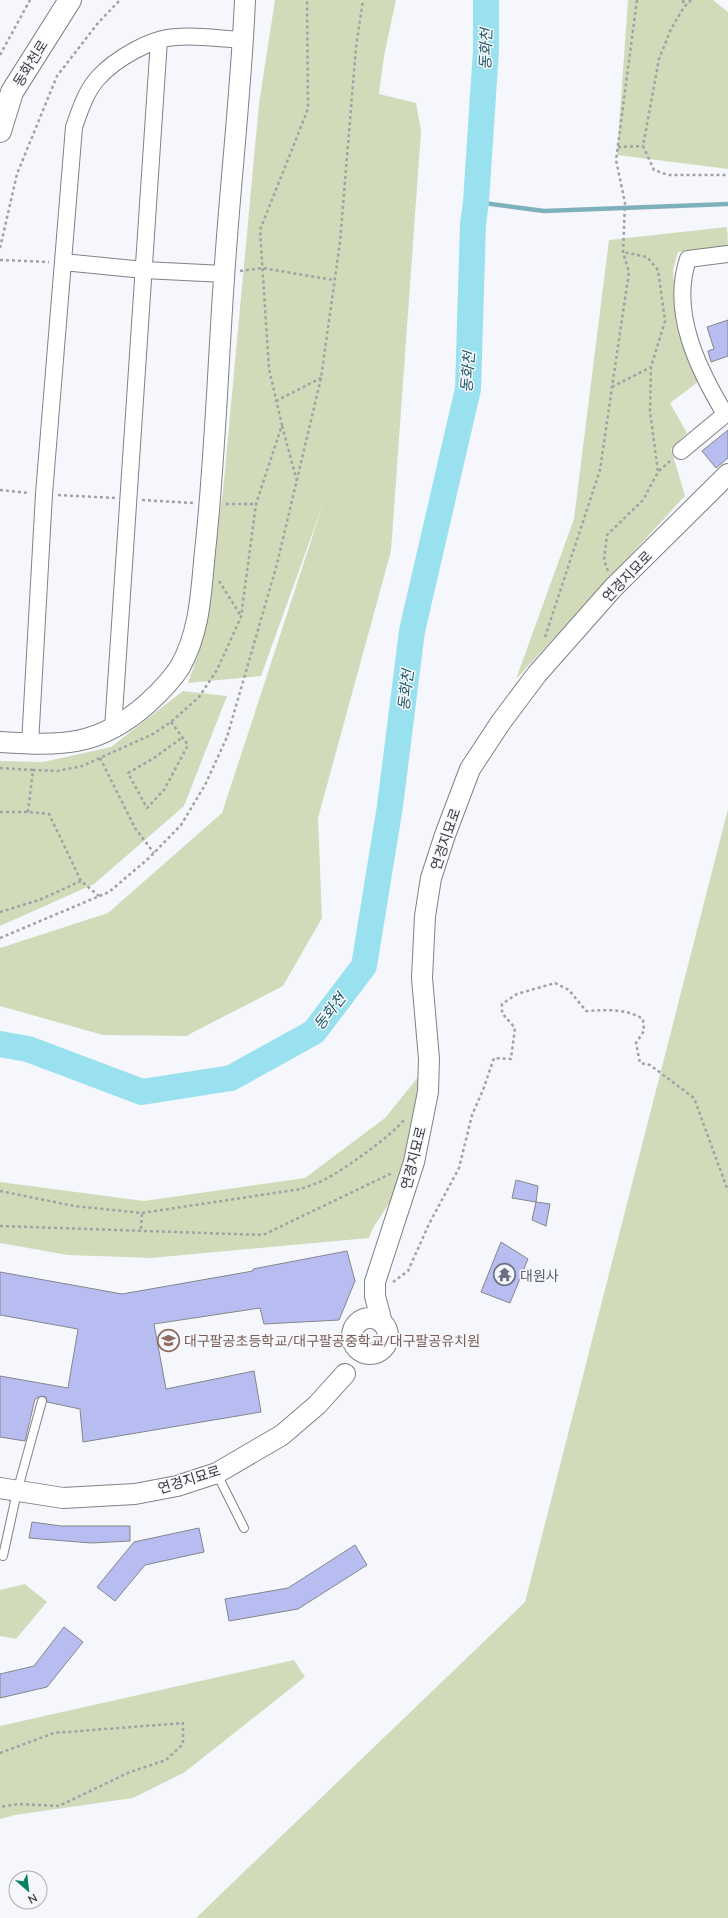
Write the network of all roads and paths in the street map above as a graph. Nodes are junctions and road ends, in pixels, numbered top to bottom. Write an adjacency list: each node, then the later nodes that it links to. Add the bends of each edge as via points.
1 (30, 0): 12 (path)
2 (70, 0): 13 (main road, 동화천로, via 12,92)
3 (120, 0): 17 (path, via 98,23 56,76 17,174)
4 (245, 0): 11 (street)
5 (363, 0): 24 (path, via 356,47 340,242)
6 (637, 0): 15 (path)
7 (684, 0): 9 (path)
8 (691, 0): 9 (path)
9 (684, 7): 14 (path, via 671,29 659,59)
10 (159, 40): 11 (street, via 176,37); 21 (street, via 123,56 98,78 83,103 74,127); 22 (street)
11 (243, 40): 23 (street)
12 (0, 55)
13 (0, 131)
14 (643, 146): 15 (path); 16 (path, via 654,170 668,175)
15 (618, 147): 18 (path, via 616,160 625,203)
16 (728, 175)
17 (0, 248)
18 (623, 252): 25 (path, via 647,257 658,270 665,321); 27 (path, via 629,272)
19 (728, 254): 29 (street, via 688,259 683,275 684,316 691,344 705,381)
20 (0, 260): 21 (path)
21 (63, 262): 22 (street); 35 (street)
22 (144, 270): 23 (street); 43 (street)
23 (230, 273): 24 (path, via 262,268); 36 (street)
24 (334, 280): 26 (path)
25 (651, 367): 27 (path); 39 (path, via 650,411 658,472 644,500 607,535 604,560)
26 (321, 378): 28 (path); 33 (path)
27 (612, 387): 41 (path, via 600,470)
28 (276, 401)
29 (726, 413): 31 (street)
30 (282, 425): 33 (path)
31 (681, 451)
32 (728, 474): 57 (street, 연경지묘로, via 613,588 537,674 470,769 444,835 431,878 425,916 422,978 429,1059 428,1092)
33 (297, 481): 51 (path, via 278,564 227,736 205,785 181,825)
34 (0, 490): 35 (path)
35 (44, 494): 46 (street)
36 (210, 504): 37 (path); 38 (street)
37 (256, 504)
38 (204, 557): 40 (path); 43 (street, via 199,616 180,667 163,690 137,713)
39 (609, 574)
40 (241, 617)
41 (544, 640)
42 (171, 722): 44 (path)
43 (113, 729): 46 (street, via 92,739 46,745)
44 (183, 737): 44 (path, via 188,746 164,790 147,808 128,773)
45 (0, 742): 46 (street)
46 (30, 744)
47 (100, 758): 51 (path, via 135,828)
48 (0, 768): 49 (path)
49 (33, 770)
50 (0, 812): 52 (path, via 49,814)
51 (154, 854): 53 (path, via 109,892)
52 (81, 881): 53 (path); 54 (path, via 39,900)
53 (99, 896): 55 (path)
54 (0, 912)
55 (0, 938)
56 (410, 1113): 60 (path, via 397,1129 344,1167 324,1180 301,1189)
57 (414, 1162): 62 (path, via 263,1235); 63 (street, 연경지묘로, via 375,1282)
58 (0, 1191): 60 (path, via 74,1206)
59 (728, 1192): 63 (path, via 694,1098 650,1065 640,1063 636,1043 644,1031 643,1019 632,1013 617,1010 586,1011 569,990 555,983 518,994 502,1004 502,1013 515,1028 511,1059 494,1058 472,1116 459,1168 429,1224 408,1271)
60 (142, 1212): 62 (path)
61 (0, 1226): 62 (path)
62 (141, 1229)
63 (381, 1291): 64 (street, 연경지묘로)
64 (374, 1321): 65 (street, via 355,1326 352,1338); 65 (street, via 388,1332 387,1343 380,1352)
65 (360, 1349): 67 (street, 연경지묘로, via 345,1374 317,1404 282,1435)
66 (42, 1401): 68 (lane)
67 (217, 1473): 68 (street, 연경지묘로, via 177,1486 135,1494 63,1498); 69 (lane)
68 (9, 1490): 70 (lane)
69 (244, 1528)
70 (4, 1556)
71 (0, 1753): 72 (path, via 54,1733 183,1723 183,1744 166,1760 130,1772 59,1806 18,1804)
72 (0, 1807)

